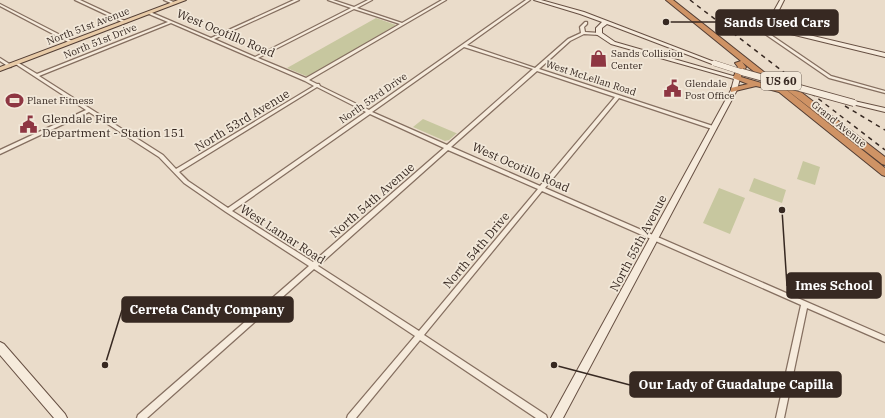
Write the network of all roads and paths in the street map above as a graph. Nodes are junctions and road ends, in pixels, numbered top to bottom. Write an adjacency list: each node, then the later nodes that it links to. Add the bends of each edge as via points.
1 (76, 0): 18 (street)
2 (166, 0): 13 (street)
3 (183, 0): 13 (main road, North 51st Avenue)
4 (297, 0): 26 (street)
5 (330, 0): 15 (street)
6 (370, 0): 15 (street)
7 (444, 0): 22 (street)
8 (528, 0): 28 (street, North 53rd Drive)
9 (536, 0): 20 (street)
10 (668, 0): 17 (highway, Grand Avenue / US 60)
11 (677, 0): 50 (highway, Grand Avenue / US 60)
12 (782, 0): 23 (street)
13 (174, 3): 16 (main road, North 51st Avenue)
14 (0, 5): 27 (street)
15 (354, 8): 22 (street); 30 (street)
16 (150, 13): 18 (main road, North 51st Avenue); 19 (street, West Ocotillo Road)
17 (695, 21): 36 (highway, via 742,66); 43 (highway, Grand Avenue / US 60)
18 (125, 22): 27 (main road, North 51st Avenue)
19 (171, 22): 26 (street, West Ocotillo Road); 35 (street, North 51st Drive)
20 (606, 22): 25 (street, via 599,28); 45 (street, bridge, via 745,73)
21 (586, 23): 24 (street, via 582,27)
22 (403, 24): 37 (street)
23 (768, 27): 29 (street); 41 (street, via 766,34 827,75)
24 (583, 34): 25 (street, North 54th Avenue); 34 (street, North 54th Avenue, via 569,40)
25 (598, 34): 36 (street, via 613,43)
26 (211, 39): 30 (street, West Ocotillo Road)
27 (71, 42): 32 (main road, North 51st Avenue)
28 (464, 45): 34 (street, West McLellan Road); 46 (street, North 53rd Drive)
29 (885, 55)
30 (255, 58): 37 (street, West Ocotillo Road)
31 (0, 59): 32 (street, West Lamar Road)
32 (13, 64): 33 (main road, North 51st Avenue); 35 (street, West Lamar Road)
33 (0, 69)
34 (536, 69): 42 (street, West McLellan Road); 48 (street, North 54th Avenue)
35 (36, 76): 44 (street, West Lamar Road)
36 (737, 78): 39 (highway); 40 (street, North 55th Avenue)
37 (306, 80): 38 (street, West Ocotillo Road)
38 (318, 85): 46 (street, West Ocotillo Road, via 338,98); 51 (street, North 53rd Avenue)
39 (762, 85): 40 (highway, via 746,85); 43 (highway)
40 (734, 90): 47 (street, North 55th Avenue)
41 (885, 92)
42 (618, 96): 47 (street, West McLellan Road); 53 (street, North 54th Drive)
43 (792, 99): 52 (highway, Grand Avenue / US 60)
44 (90, 110): 49 (street); 51 (street, West Lamar Road, via 161,156)
45 (885, 110)
46 (369, 112): 48 (street, West Ocotillo Road); 54 (street, North 53rd Drive)
47 (714, 128): 55 (street, North 55th Avenue)
48 (448, 148): 53 (street, West Ocotillo Road); 56 (street, North 54th Avenue)
49 (0, 152)
50 (885, 162)
51 (176, 171): 54 (street, West Lamar Road, via 186,182)
52 (885, 173)
53 (542, 188): 55 (street, West Ocotillo Road); 58 (street, North 54th Drive)
54 (228, 211): 56 (street, West Lamar Road)
55 (656, 238): 57 (street, West Ocotillo Road); 65 (street, North 55th Avenue)
56 (313, 266): 58 (street, West Lamar Road); 62 (street, North 54th Avenue)
57 (805, 304): 59 (street, West Ocotillo Road); 66 (street)
58 (420, 336): 63 (street, North 54th Drive); 64 (street, West Lamar Road)
59 (885, 339)
60 (0, 346): 61 (street)
61 (60, 418)
62 (141, 418)
63 (351, 418)
64 (543, 418)
65 (557, 418)
66 (780, 418)

